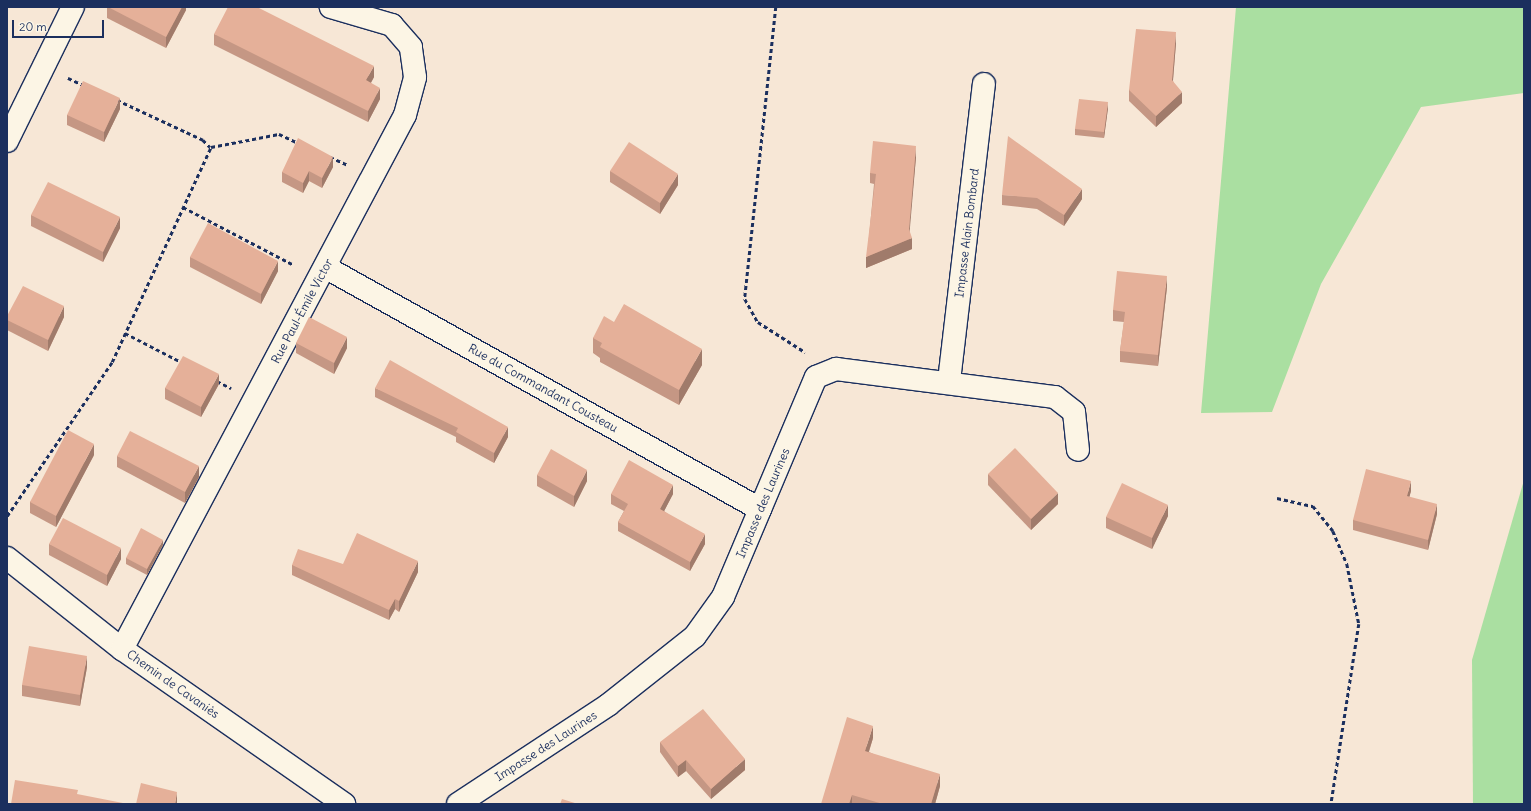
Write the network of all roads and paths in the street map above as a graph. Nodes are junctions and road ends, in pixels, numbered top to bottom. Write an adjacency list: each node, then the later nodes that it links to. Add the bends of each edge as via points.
1 (73, 7): 4 (street)
2 (331, 7): 12 (street, Rue Paul-Émile Victor, via 392,25 411,47 415,77 405,115)
3 (776, 7): 17 (path, via 745,299 758,322 809,354)
4 (44, 67): 6 (path); 8 (street)
5 (984, 84): 19 (street, Impasse Alain Bombard)
6 (87, 86)
7 (109, 96): 10 (path, via 203,140)
8 (7, 141)
9 (301, 144): 10 (path, via 279,134)
10 (210, 147): 13 (path)
11 (322, 154): 12 (path)
12 (373, 176): 14 (street, Rue Paul-Émile Victor)
13 (183, 207): 14 (path); 15 (path)
14 (322, 273): 20 (street, Rue Paul-Émile Victor); 23 (street, Rue du Commandant Cousteau)
15 (125, 333): 16 (path); 24 (path, via 112,362)
16 (186, 364)
17 (816, 377): 19 (street, via 836,369); 23 (street, Impasse des Laurines)
18 (214, 379): 20 (path)
19 (949, 381): 21 (street, via 1055,397 1074,412)
20 (255, 400): 26 (street, Rue Paul-Émile Victor)
21 (1078, 450)
22 (1277, 498): 29 (path, via 1313,506 1333,531 1347,564 1359,624)
23 (760, 509): 28 (street, Impasse des Laurines, via 723,597 695,636 608,705)
24 (7, 516)
25 (7, 558): 26 (street, Chemin de Cavaniès)
26 (122, 649): 27 (street, Chemin de Cavaniès)
27 (344, 804)
28 (458, 804)
29 (1331, 804)

